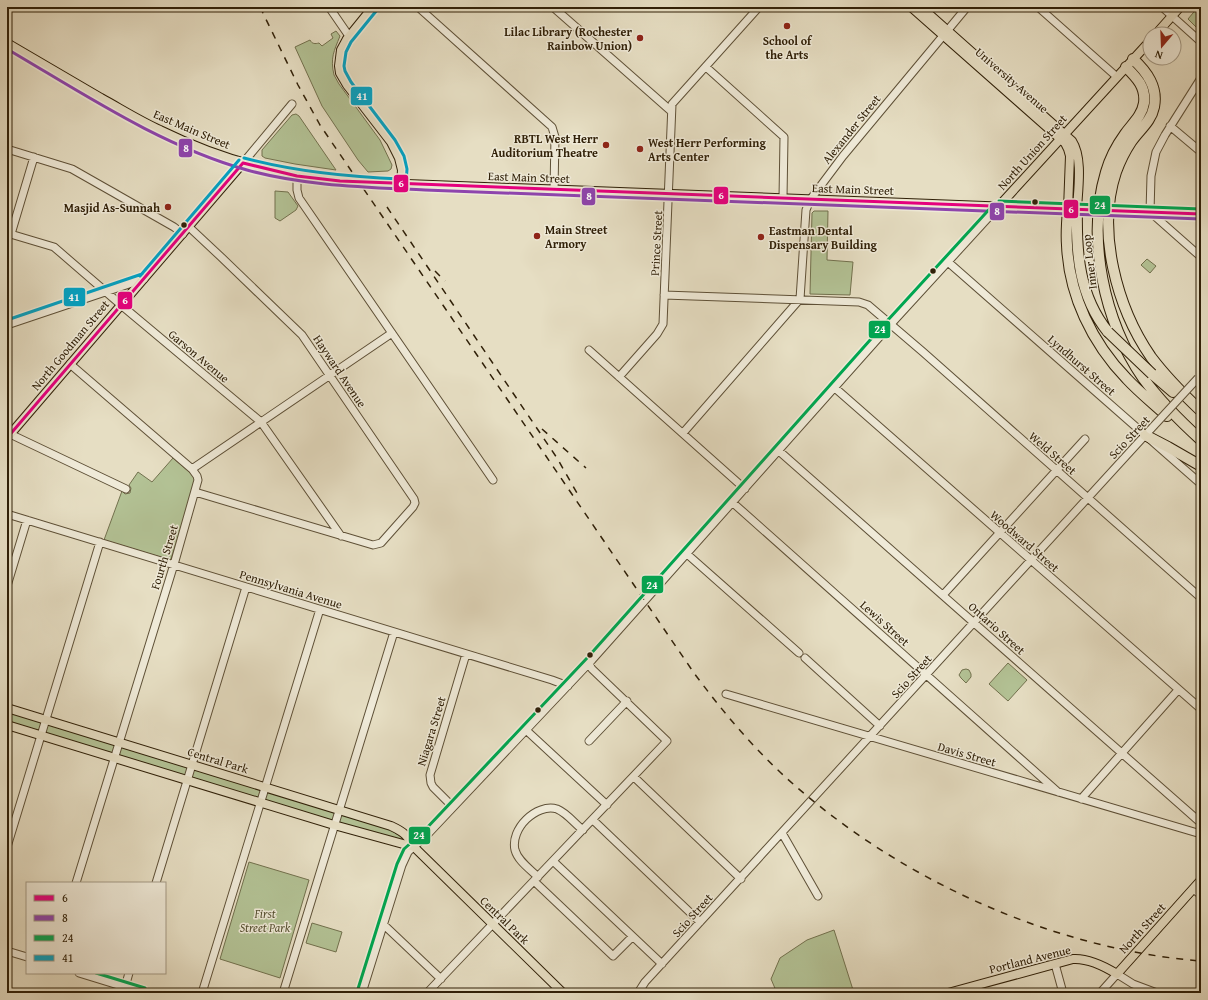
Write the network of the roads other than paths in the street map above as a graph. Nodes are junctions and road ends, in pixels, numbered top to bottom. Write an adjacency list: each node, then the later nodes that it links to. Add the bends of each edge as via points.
1 (329, 7): 15 (street)
2 (373, 7): 15 (main road)
3 (418, 7): 34 (street, via 548,123 555,133)
4 (554, 7): 25 (street)
5 (758, 7): 20 (street, Prince Street)
6 (911, 7): 14 (main road, University Avenue)
7 (921, 7): 14 (main road, University Avenue)
8 (967, 7): 14 (street, Alexander Street)
9 (1038, 7): 22 (street)
10 (1162, 7): 12 (street)
11 (1180, 7): 12 (main road)
12 (1172, 16): 13 (main road); 16 (street)
13 (1163, 26)
14 (946, 33): 27 (main road, University Avenue); 37 (street, Alexander Street, via 843,156)
15 (349, 36): 33 (main road, via 341,50 340,72 345,83 391,142 402,170)
16 (1201, 42)
17 (7, 43): 31 (main road, East Main Street, via 160,131)
18 (1142, 49): 19 (main road, North Union Street)
19 (1133, 59): 21 (main road, North Union Street); 62 (highway, Inner Loop, via 1151,80 1154,104 1150,119 1125,151 1114,180 1109,226 1113,264 1123,304 1141,340 1164,373)
20 (706, 67): 25 (street, Prince Street, via 672,104); 36 (street, via 784,137)
21 (1126, 67): 22 (main road, North Union Street); 69 (highway, Inner Loop, via 1140,82 1144,102 1138,117 1115,150 1105,176 1098,231 1100,263 1115,323 1138,369 1163,402)
22 (1117, 77): 27 (main road, North Union Street)
23 (1201, 78): 26 (street)
24 (292, 104): 31 (street, North Goodman Street)
25 (671, 111): 35 (street, Prince Street)
26 (1170, 126): 29 (street); 40 (street, via 1160,143 1154,161)
27 (1063, 136): 38 (main road, North Union Street); 39 (main road, University Avenue, via 1074,144 1078,154)
28 (7, 149): 30 (street, Hayward Avenue)
29 (1201, 152)
30 (34, 158): 42 (street, Hayward Avenue, via 72,169 174,227); 43 (street)
31 (243, 163): 32 (main road, East Main Street); 42 (main road, North Goodman Street)
32 (297, 176): 33 (main road, East Main Street, bridge); 55 (street, via 299,198)
33 (401, 184): 34 (main road, East Main Street)
34 (554, 190): 35 (main road, East Main Street)
35 (669, 194): 36 (main road, East Main Street); 48 (street, Prince Street)
36 (783, 198): 37 (main road, East Main Street)
37 (810, 200): 38 (main road, East Main Street); 49 (street, Alexander Street, via 806,210)
38 (999, 206): 39 (main road, East Main Street); 45 (street, North Union Street)
39 (1072, 209): 40 (main road, East Main Street, bridge); 63 (highway, bridge, via 1082,279 1094,312 1108,332); 70 (highway, via 1067,245 1071,273 1079,303 1093,334 1111,361 1131,383)
40 (1150, 212): 41 (main road, East Main Street); 44 (street)
41 (1201, 214)
42 (186, 231): 46 (main road, North Goodman Street); 58 (street, Hayward Avenue, via 300,332)
43 (9, 234): 47 (street, Garson Avenue, via 54,247)
44 (1201, 257)
45 (948, 262): 53 (street, North Union Street); 66 (street, Lyndhurst Street)
46 (144, 279): 47 (street); 50 (main road, North Goodman Street)
47 (105, 291): 50 (street, Garson Avenue); 52 (street)
48 (664, 295): 49 (street, Weld Street); 60 (street, Prince Street, via 662,327)
49 (800, 300): 53 (street, Weld Street, via 859,302 872,308); 65 (street)
50 (120, 305): 57 (main road, North Goodman Street); 64 (street, Garson Avenue)
51 (7, 319): 52 (street)
52 (16, 322): 54 (street)
53 (891, 324): 61 (street, North Union Street); 74 (street, Weld Street)
54 (7, 325)
55 (392, 333): 58 (street); 75 (street)
56 (589, 350): 60 (street)
57 (70, 364): 67 (main road, North Goodman Street); 73 (street)
58 (329, 375): 64 (street); 85 (street, Hayward Avenue, via 415,501 413,507 378,545)
59 (1200, 376): 66 (street, Scio Street, bridge)
60 (619, 377): 65 (street)
61 (835, 388): 71 (street, North Union Street); 84 (street, Woodward Street)
62 (1201, 411)
63 (1201, 416)
64 (261, 422): 73 (street); 85 (street, Garson Avenue)
65 (683, 433): 78 (street)
66 (1147, 433): 72 (highway); 76 (street, Lyndhurst Street); 80 (street, Scio Street)
67 (9, 436): 77 (street)
68 (1085, 439): 74 (street)
69 (1201, 440)
70 (1201, 444)
71 (779, 451): 78 (street, North Union Street); 92 (street, Ontario Street)
72 (1201, 466)
73 (192, 469): 79 (street, Fourth Street, via 198,480)
74 (1057, 470): 80 (street, Weld Street); 84 (street)
75 (493, 480)
76 (1201, 484)
77 (126, 489)
78 (744, 489): 81 (street, North Union Street)
79 (195, 492): 85 (street); 89 (street, Fourth Street)
80 (1088, 498): 88 (street, Scio Street); 93 (street, Weld Street)
81 (732, 502): 87 (street, North Union Street); 99 (street, Lewis Street)
82 (7, 514): 83 (street, Pennsylvania Avenue)
83 (27, 520): 86 (street, Pennsylvania Avenue); 90 (street)
84 (1000, 534): 88 (street, Woodward Street); 92 (street)
85 (342, 536)
86 (100, 542): 89 (street, Pennsylvania Avenue); 106 (street)
87 (687, 554): 98 (street, North Union Street); 108 (street)
88 (1031, 561): 95 (street, Scio Street); 101 (street, Woodward Street)
89 (174, 564): 91 (street, Pennsylvania Avenue); 113 (street, Fourth Street)
90 (7, 586)
91 (246, 586): 94 (street, Pennsylvania Avenue); 116 (street)
92 (943, 595): 95 (street, Ontario Street)
93 (1201, 598)
94 (320, 609): 96 (street, Pennsylvania Avenue); 119 (street)
95 (974, 623): 99 (street, Scio Street); 114 (street, Ontario Street)
96 (394, 632): 97 (street, Pennsylvania Avenue); 125 (street)
97 (466, 654): 100 (street, Pennsylvania Avenue); 124 (street, Niagara Street, via 430,775 433,787)
98 (589, 664): 100 (street, North Union Street); 103 (street)
99 (927, 675): 108 (street, Scio Street); 120 (street, Lewis Street)
100 (568, 686): 109 (street, North Union Street)
101 (1178, 690): 105 (street, Woodward Street); 114 (street)
102 (726, 694): 111 (street, Davis Street)
103 (626, 701): 112 (street); 117 (street, via 667,741)
104 (7, 708): 106 (main road, Central Park)
105 (1201, 709)
106 (46, 720): 110 (street); 113 (main road, Central Park)
107 (7, 725): 110 (main road, Central Park)
108 (880, 726): 111 (street, Scio Street)
109 (526, 730): 123 (street); 124 (street, North Union Street)
110 (41, 736): 115 (main road, Central Park); 132 (street)
111 (870, 737): 120 (street, Davis Street); 130 (street, Scio Street)
112 (589, 741)
113 (119, 742): 115 (street, Fourth Street); 116 (main road, Central Park)
114 (1122, 753): 121 (street); 127 (street, Ontario Street)
115 (114, 758): 118 (main road, Central Park); 138 (street, Fourth Street)
116 (192, 765): 118 (street); 119 (main road, Central Park)
117 (634, 777): 123 (street); 135 (street)
118 (188, 780): 122 (main road, Central Park); 139 (street)
119 (265, 787): 122 (street); 125 (main road, Central Park)
120 (1059, 793): 121 (street, Davis Street)
121 (1081, 799): 131 (street, Davis Street)
122 (261, 802): 128 (main road, Central Park); 157 (street)
123 (608, 805): 126 (street)
124 (453, 807): 133 (street, North Union Street)
125 (338, 810): 128 (street); 133 (main road, Central Park, via 402,831)
126 (593, 820): 129 (street); 143 (street)
127 (1200, 820)
128 (334, 825): 133 (main road, Central Park); 158 (street)
129 (583, 830): 134 (street); 136 (street, via 561,811 548,808 536,812 520,827 514,841 516,854)
130 (782, 834): 135 (street, Scio Street); 142 (street)
131 (1201, 834)
132 (7, 847)
133 (414, 847): 144 (street, via 405,858); 145 (main road, Central Park)
134 (553, 861): 136 (street); 146 (street)
135 (741, 878): 143 (street, Scio Street)
136 (537, 879): 145 (street); 146 (street, via 613,956)
137 (1201, 880): 140 (main road, North Street)
138 (76, 882)
139 (156, 882)
140 (1193, 889): 141 (street); 153 (main road, North Street)
141 (1201, 895)
142 (818, 896)
143 (700, 922): 149 (street, Scio Street)
144 (383, 924): 154 (street); 159 (street)
145 (493, 925): 154 (street); 161 (main road, Central Park)
146 (632, 936): 149 (street)
147 (7, 951): 148 (street)
148 (26, 957)
149 (662, 964): 162 (street, Scio Street)
150 (1055, 964): 153 (main road, Portland Avenue, via 1080,959); 163 (main road, Portland Avenue); 164 (street)
151 (82, 974): 155 (street)
152 (129, 974): 155 (street)
153 (1117, 974): 165 (street, North Street); 166 (street, via 1133,984)
154 (441, 978): 160 (street)
155 (125, 987): 156 (street)
156 (144, 993)
157 (202, 993)
158 (283, 993)
159 (362, 993)
160 (427, 993)
161 (563, 993)
162 (638, 993)
163 (950, 993)
164 (1063, 993)
165 (1100, 993)
166 (1157, 993)

